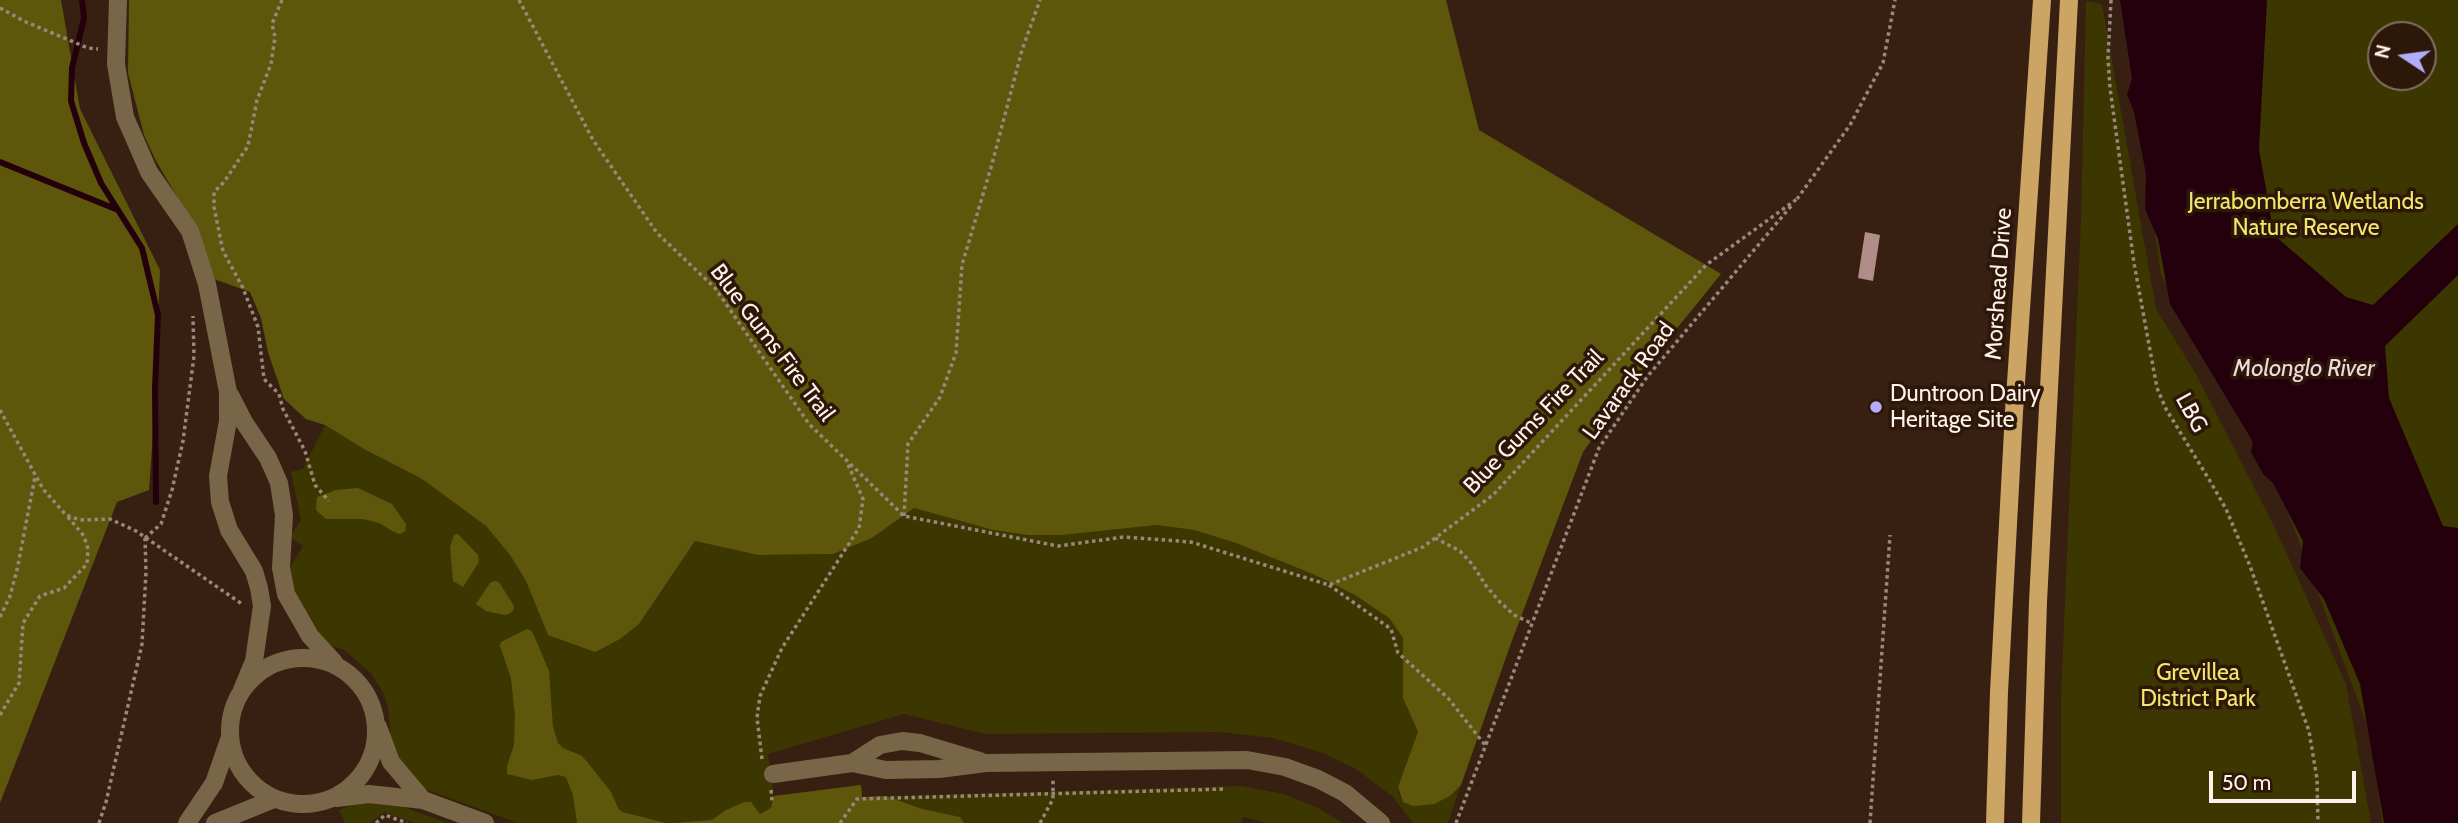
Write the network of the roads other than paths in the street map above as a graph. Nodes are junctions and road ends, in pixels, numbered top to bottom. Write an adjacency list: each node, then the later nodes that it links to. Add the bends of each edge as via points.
1 (118, 0): 4 (street, via 116,64 125,117 149,172 190,231 207,284)
2 (2042, 0): 19 (main road, Morshead Drive, via 2014,412)
3 (2069, 0): 20 (main road)
4 (228, 392): 5 (street, via 279,483 286,594 310,636); 6 (street, via 218,476 220,502 261,596 254,661)
5 (339, 667): 6 (street, via 315,658 282,660 261,670); 7 (street, via 362,687)
6 (242, 690): 8 (street, via 231,716)
7 (375, 718): 13 (street, via 369,762 357,780); 14 (street, via 391,762)
8 (230, 738): 12 (street, via 240,770); 15 (street, via 214,783)
9 (852, 763): 10 (street, via 897,770); 10 (street, via 880,745 902,741); 11 (street)
10 (986, 763): 18 (street, via 1247,760 1326,782)
11 (768, 773)
12 (274, 799): 13 (street, via 307,804); 16 (street)
13 (329, 799): 14 (street, via 369,794)
14 (423, 800): 17 (street)
15 (187, 823)
16 (215, 823)
17 (485, 823)
18 (1381, 823)
19 (1995, 823)
20 (2031, 823)

